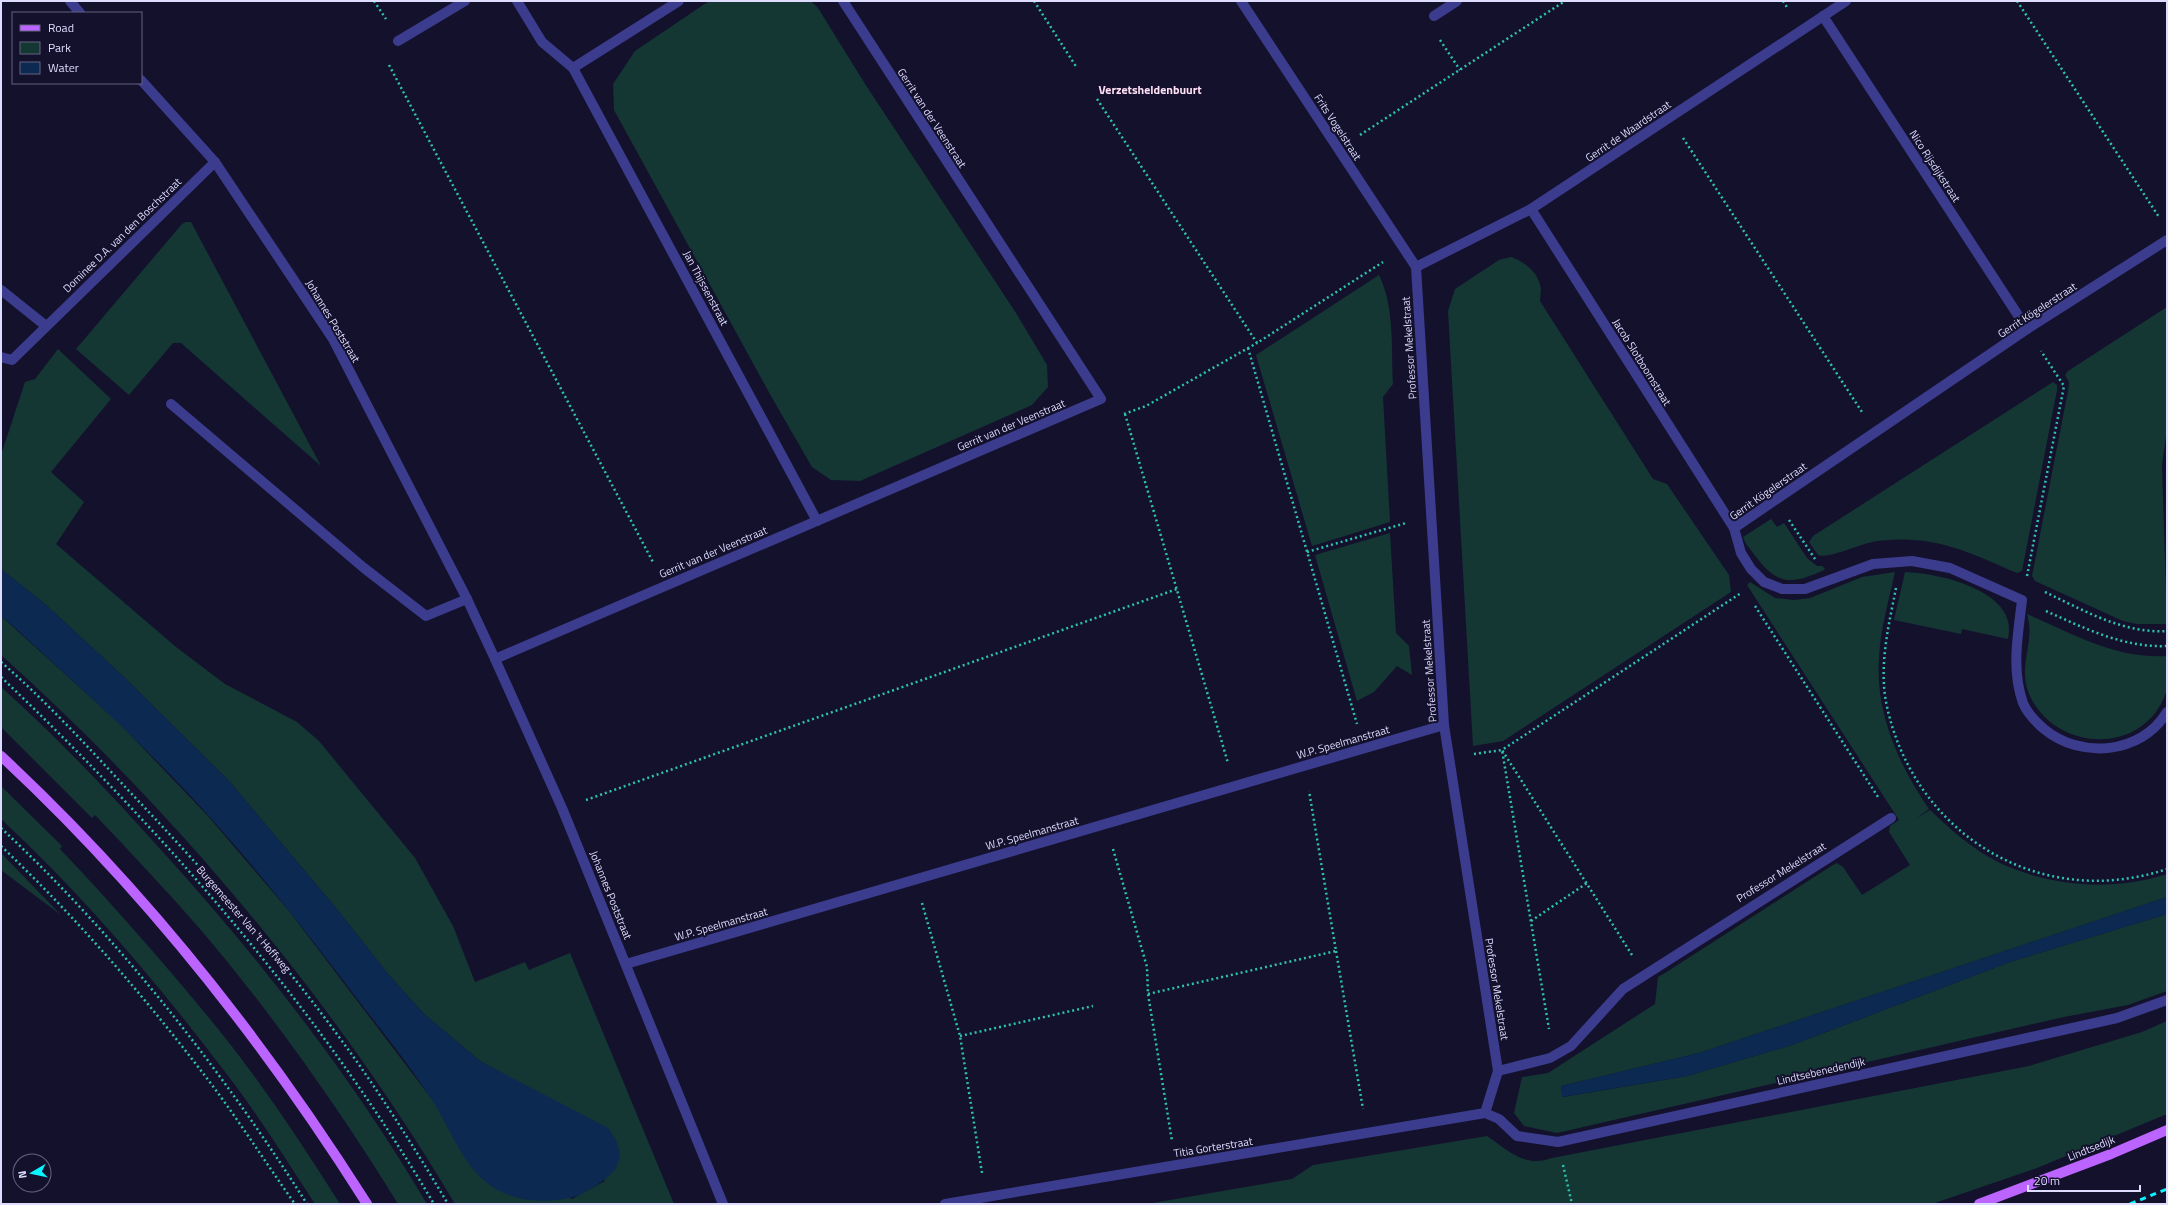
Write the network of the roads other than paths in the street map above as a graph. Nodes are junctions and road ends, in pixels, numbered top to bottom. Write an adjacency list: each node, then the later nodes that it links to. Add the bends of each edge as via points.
1 (70, 1): 9 (street)
2 (465, 1): 12 (street)
3 (517, 1): 13 (street, via 542,42)
4 (679, 1): 13 (street)
5 (843, 1): 24 (street, Gerrit van der Veenstraat, via 1101,399)
6 (1241, 1): 18 (street, Frits Vogelstraat)
7 (1456, 1): 10 (street)
8 (1846, 1): 11 (street, Gerrit de Waardstraat)
9 (79, 12)
10 (1434, 16)
11 (1822, 16): 16 (street, Gerrit de Waardstraat); 21 (street, Nico Rijsdijkstraat)
12 (398, 40)
13 (573, 68): 24 (street, Jan Thijssenstraat)
14 (142, 81): 15 (street, Johannes Poststraat)
15 (215, 162): 20 (street, Dominee D.A. van den Boschstraat); 26 (street, Johannes Poststraat, via 333,339)
16 (1531, 209): 18 (street, Gerrit de Waardstraat); 25 (street, Jacob Slotboomstraat)
17 (2167, 240): 21 (street, Gerrit Kögelerstraat)
18 (1416, 267): 29 (street, Professor Mekelstraat)
19 (1, 290): 20 (street)
20 (46, 326): 22 (street, Dominee D.A. van den Boschstraat, via 12,360)
21 (2027, 329): 25 (street, Gerrit Kögelerstraat)
22 (1, 356)
23 (171, 404): 26 (street, via 364,568 426,616)
24 (817, 521): 27 (street, Gerrit van der Veenstraat)
25 (1734, 528): 28 (street, Gerrit Kögelerstraat, via 1741,553 1751,569 1764,582 1782,589 1805,589 1873,564 1912,561 1950,568 2022,600 2016,660 2017,681 2024,705 2037,723 2056,739 2078,748 2104,749 2132,743 2152,730)
26 (467, 599): 27 (street, Johannes Poststraat)
27 (495, 659): 32 (street, Johannes Poststraat, via 562,808)
28 (2167, 712)
29 (1444, 725): 32 (street, W.P. Speelmanstraat); 34 (street, Professor Mekelstraat)
30 (1, 756): 37 (main road, via 76,830 137,896 240,1020 301,1102)
31 (1891, 818): 34 (street, Professor Mekelstraat, via 1623,988 1571,1046 1526,1065)
32 (626, 964): 38 (street, Johannes Poststraat)
33 (2167, 1000): 35 (street, Lindtsebenedendijk, via 2117,1018 1558,1142 1517,1136 1499,1119)
34 (1498, 1071): 35 (street, Professor Mekelstraat)
35 (1485, 1113): 39 (street, Titia Gorterstraat)
36 (2167, 1130): 40 (main road, Lindtsedijk)
37 (367, 1204)
38 (724, 1204)
39 (945, 1204)
40 (1979, 1204)

